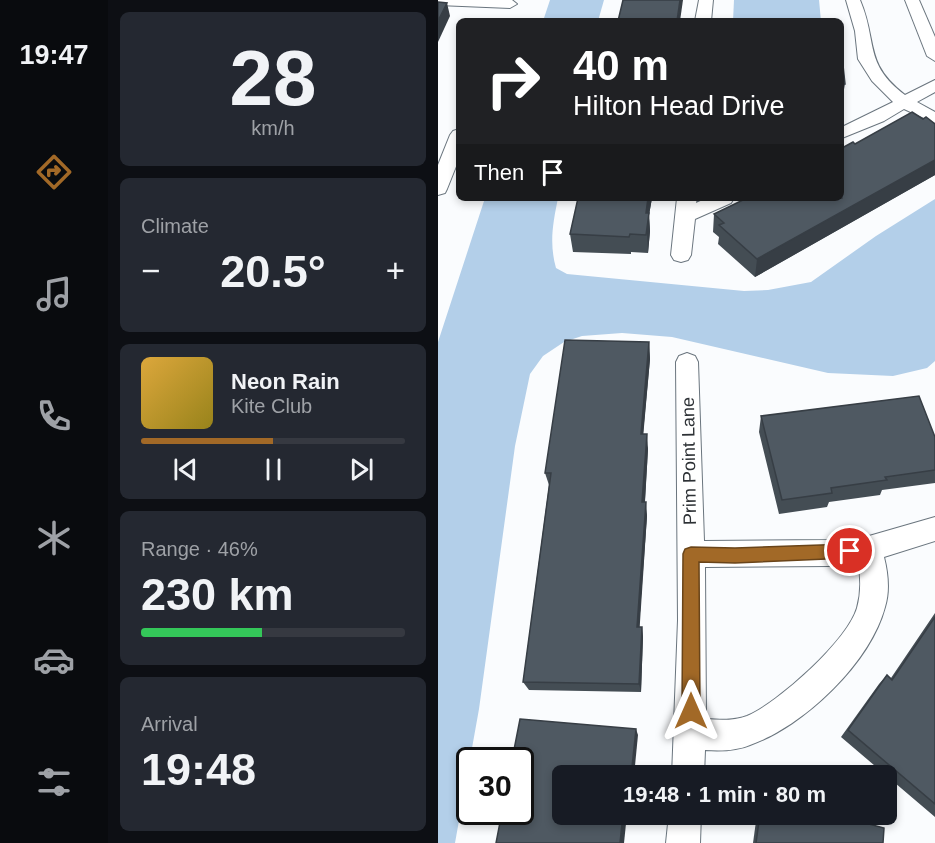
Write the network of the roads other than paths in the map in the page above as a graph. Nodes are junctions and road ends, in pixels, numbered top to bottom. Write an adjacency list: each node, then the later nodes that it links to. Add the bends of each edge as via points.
1 (706, 0): 7 (street)
2 (853, 0): 10 (street, via 866,58 877,77)
3 (912, 0): 8 (street)
4 (438, 1): 5 (street)
5 (511, 2): 6 (street)
6 (505, 18)
7 (703, 18)
8 (935, 56)
9 (935, 85): 10 (street)
10 (906, 101): 11 (street); 12 (street, via 879,117)
11 (935, 118)
12 (844, 130)
13 (456, 143): 14 (street)
14 (438, 189)
15 (711, 201): 16 (street)
16 (686, 207): 17 (street)
17 (681, 255)
18 (687, 362): 21 (street, Prim Point Lane)
19 (935, 529): 20 (street)
20 (869, 549): 21 (street); 22 (street, via 875,585 871,610 860,634 829,671 788,709 750,730 718,736)
21 (691, 554): 22 (street, Prim Point Lane)
22 (691, 734): 23 (street, Prim Point Lane)
23 (689, 765)
24 (684, 825): 25 (street)
25 (683, 843)

